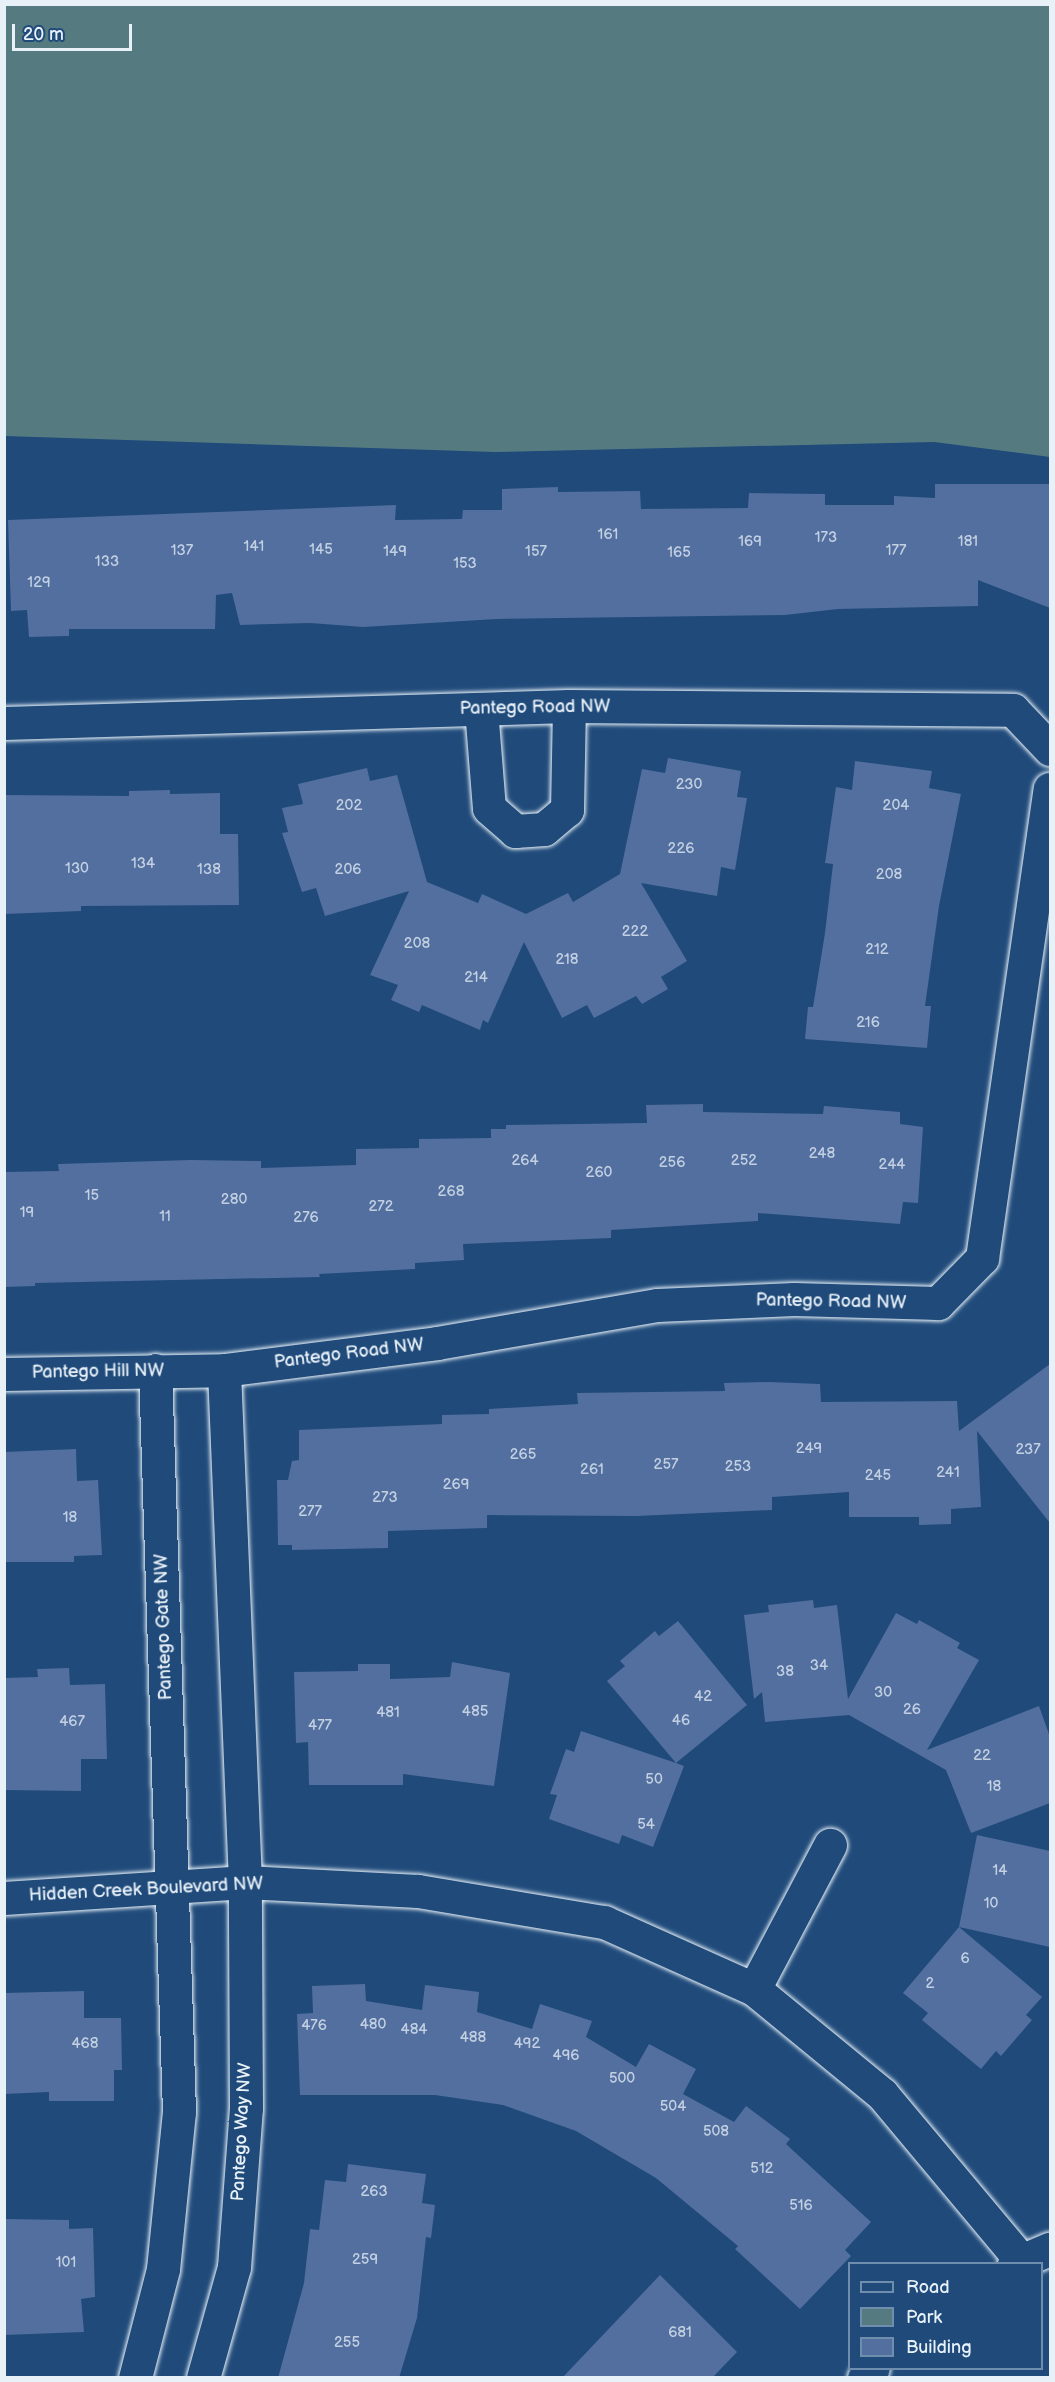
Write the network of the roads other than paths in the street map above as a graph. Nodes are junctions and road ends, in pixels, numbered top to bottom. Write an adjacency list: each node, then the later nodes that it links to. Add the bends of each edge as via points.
1 (569, 706): 2 (street, Pantego Road NW); 2 (street, via 567,810 544,829 515,831 489,808); 4 (street, Pantego Road NW, via 1012,710)
2 (481, 709): 3 (street, Pantego Road NW)
3 (4, 723)
4 (1050, 749)
5 (1050, 789): 8 (street, Pantego Road NW, via 982,1258 938,1303 794,1299 657,1305 437,1343)
6 (155, 1370): 7 (street, Pantego Hill NW); 9 (street, Pantego Hill NW); 12 (street, Pantego Gate NW)
7 (192, 1370): 8 (street, Pantego Road NW)
8 (224, 1370): 11 (street)
9 (4, 1374)
10 (830, 1845): 14 (street)
11 (246, 1882): 12 (street, Hidden Creek Boulevard NW); 14 (street, Hidden Creek Boulevard NW, via 417,1891 604,1922); 18 (street, Pantego Way NW, via 246,2108 234,2266)
12 (172, 1885): 13 (street, Hidden Creek Boulevard NW); 17 (street, via 179,2112 163,2269)
13 (4, 1898)
14 (754, 1989): 16 (street, Hidden Creek Boulevard NW, via 882,2094)
15 (1050, 2249): 16 (street)
16 (1017, 2261)
17 (135, 2378)
18 (203, 2378)

